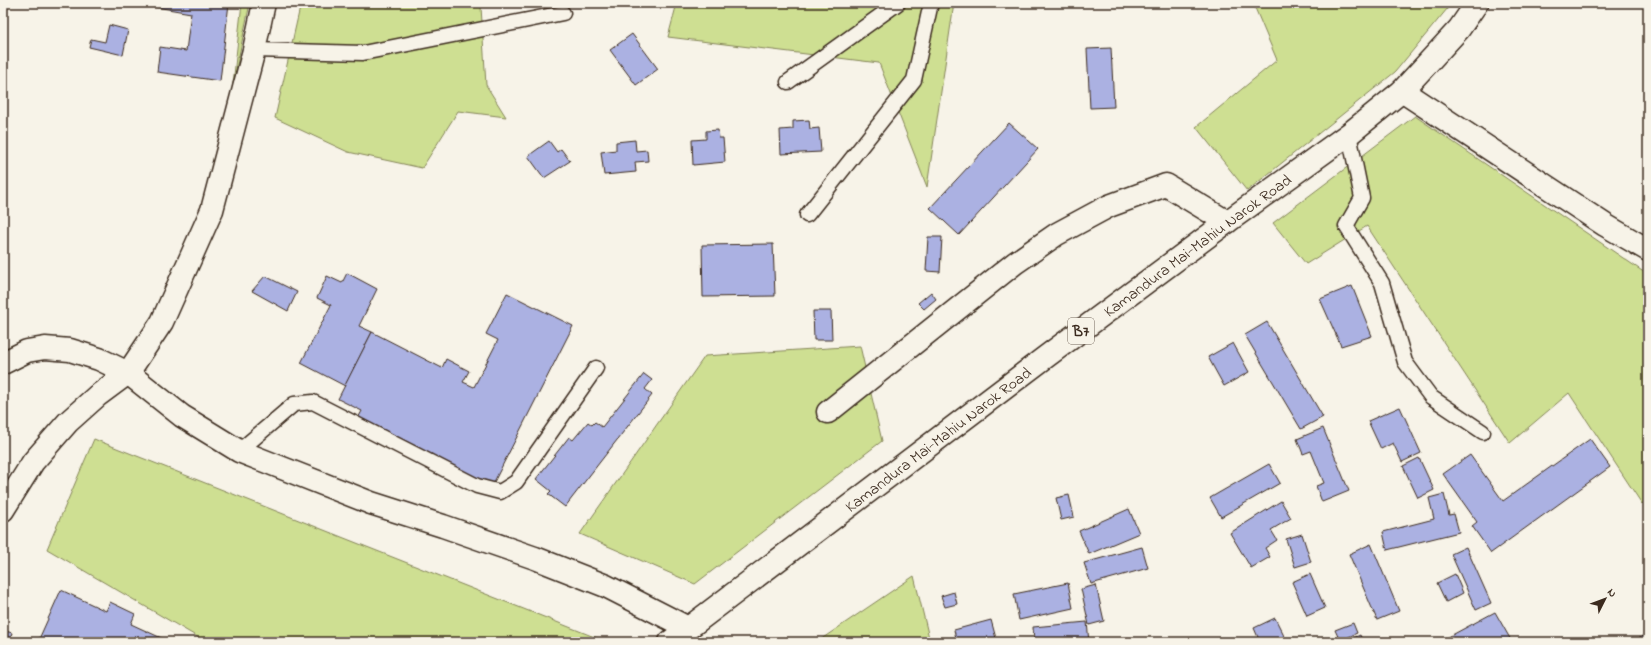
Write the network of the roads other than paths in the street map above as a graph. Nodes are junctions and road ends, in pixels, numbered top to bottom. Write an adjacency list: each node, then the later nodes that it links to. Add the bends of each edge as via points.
1 (264, 3): 6 (main road)
2 (898, 3): 7 (lane)
3 (931, 3): 10 (lane, via 914,80)
4 (1477, 3): 8 (main road, Kamandura Mai-Mahiu Narok Road / B7, via 1459,29)
5 (563, 13): 6 (lane, via 363,53)
6 (254, 50): 15 (main road, via 212,210 162,322)
7 (788, 82)
8 (1402, 91): 9 (main road, Kamandura Mai-Mahiu Narok Road / B7); 12 (main road, via 1605,225)
9 (1349, 134): 11 (main road, Kamandura Mai-Mahiu Narok Road / B7); 17 (lane, via 1362,198 1346,226 1382,283 1405,362 1431,397)
10 (806, 215)
11 (1227, 222): 16 (main road, via 1166,185 1109,206 1058,234 1015,263); 20 (main road, Kamandura Mai-Mahiu Narok Road / B7)
12 (1648, 250)
13 (3, 363): 15 (main road, via 27,351 45,348 70,350 99,359)
14 (596, 368): 18 (lane, via 516,482 500,492 477,486 313,402 294,404)
15 (128, 373): 18 (main road, via 182,416); 19 (main road, via 68,422 33,462)
16 (828, 412)
17 (1483, 432)
18 (240, 451): 20 (main road, via 371,503 535,558 592,580)
19 (3, 510)
20 (688, 628): 21 (main road, Kamandura Mai-Mahiu Narok Road / B7)
21 (670, 642)

